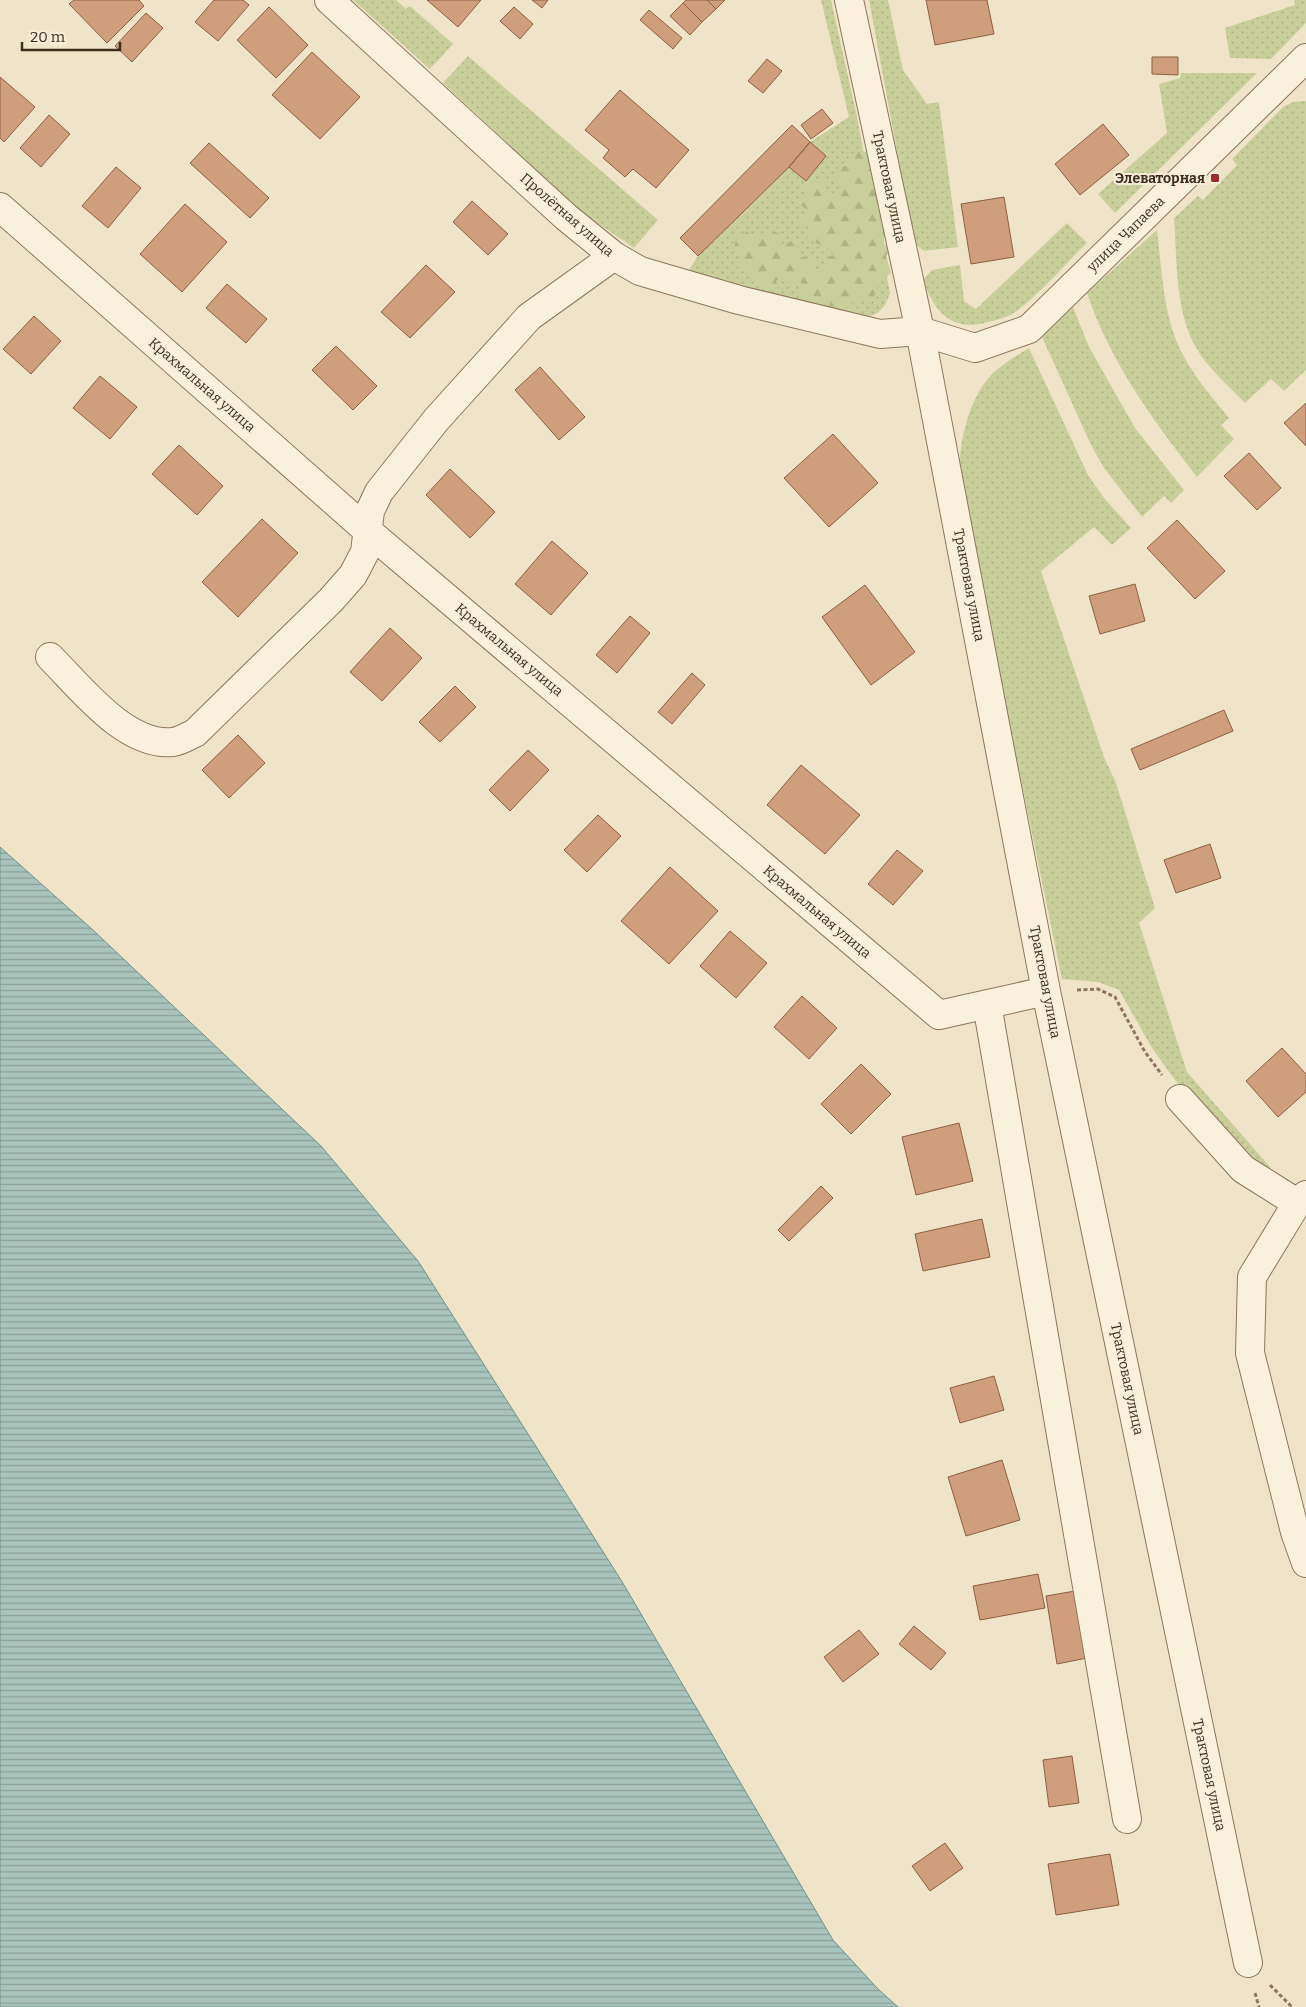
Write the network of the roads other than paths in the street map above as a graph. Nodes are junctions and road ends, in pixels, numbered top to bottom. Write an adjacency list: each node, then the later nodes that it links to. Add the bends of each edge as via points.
1 (329, 0): 5 (street, Пролётная улица, via 559,210)
2 (849, 0): 6 (street, Трактовая улица)
3 (1305, 63): 6 (street, улица Чапаева, via 1030,329 975,348)
4 (0, 207): 7 (street, Крахмальная улица)
5 (614, 256): 6 (street, Пролётная улица, via 640,271 740,300 880,334); 7 (street, via 529,317 436,420 379,492 370,511)
6 (920, 331): 9 (street, Трактовая улица)
7 (369, 532): 8 (street, via 365,552 353,575 331,600 195,734 175,742 159,742 130,732); 10 (street, Крахмальная улица, via 939,1015)
8 (50, 657)
9 (1046, 991): 10 (street, Крахмальная улица); 15 (street, Трактовая улица)
10 (987, 1004): 14 (street)
11 (1180, 1099): 12 (street, via 1243,1169)
12 (1301, 1199): 13 (street, via 1252,1277 1250,1353 1295,1532)
13 (1306, 1563)
14 (1126, 1820)
15 (1248, 1963)

